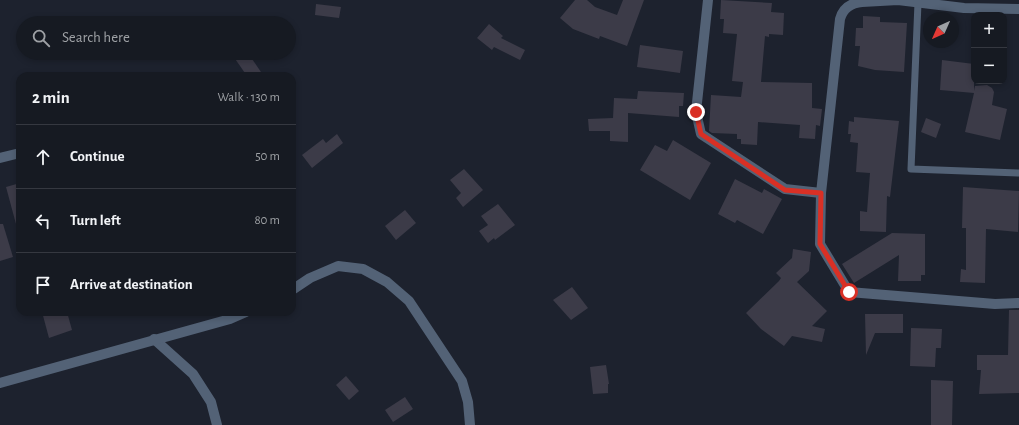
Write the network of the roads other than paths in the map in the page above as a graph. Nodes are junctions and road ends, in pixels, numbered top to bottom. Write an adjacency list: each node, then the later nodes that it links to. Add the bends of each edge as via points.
1 (708, 0): 8 (street, via 696,112 701,134 785,190)
2 (898, 0): 3 (street); 8 (street, via 856,2 841,14)
3 (918, 3): 4 (street, via 964,8); 7 (lane, via 911,169)
4 (1019, 9)
5 (16, 154): 6 (street)
6 (0, 158)
7 (1019, 173)
8 (821, 193): 10 (street, via 820,244 849,292 995,304)
9 (296, 287): 15 (street, via 338,266 362,268 387,282 409,301 462,381 468,402)
10 (1019, 303)
11 (237, 316): 12 (street)
12 (154, 339): 13 (street); 14 (street, via 193,374 211,402)
13 (0, 383)
14 (217, 425)
15 (470, 425)

